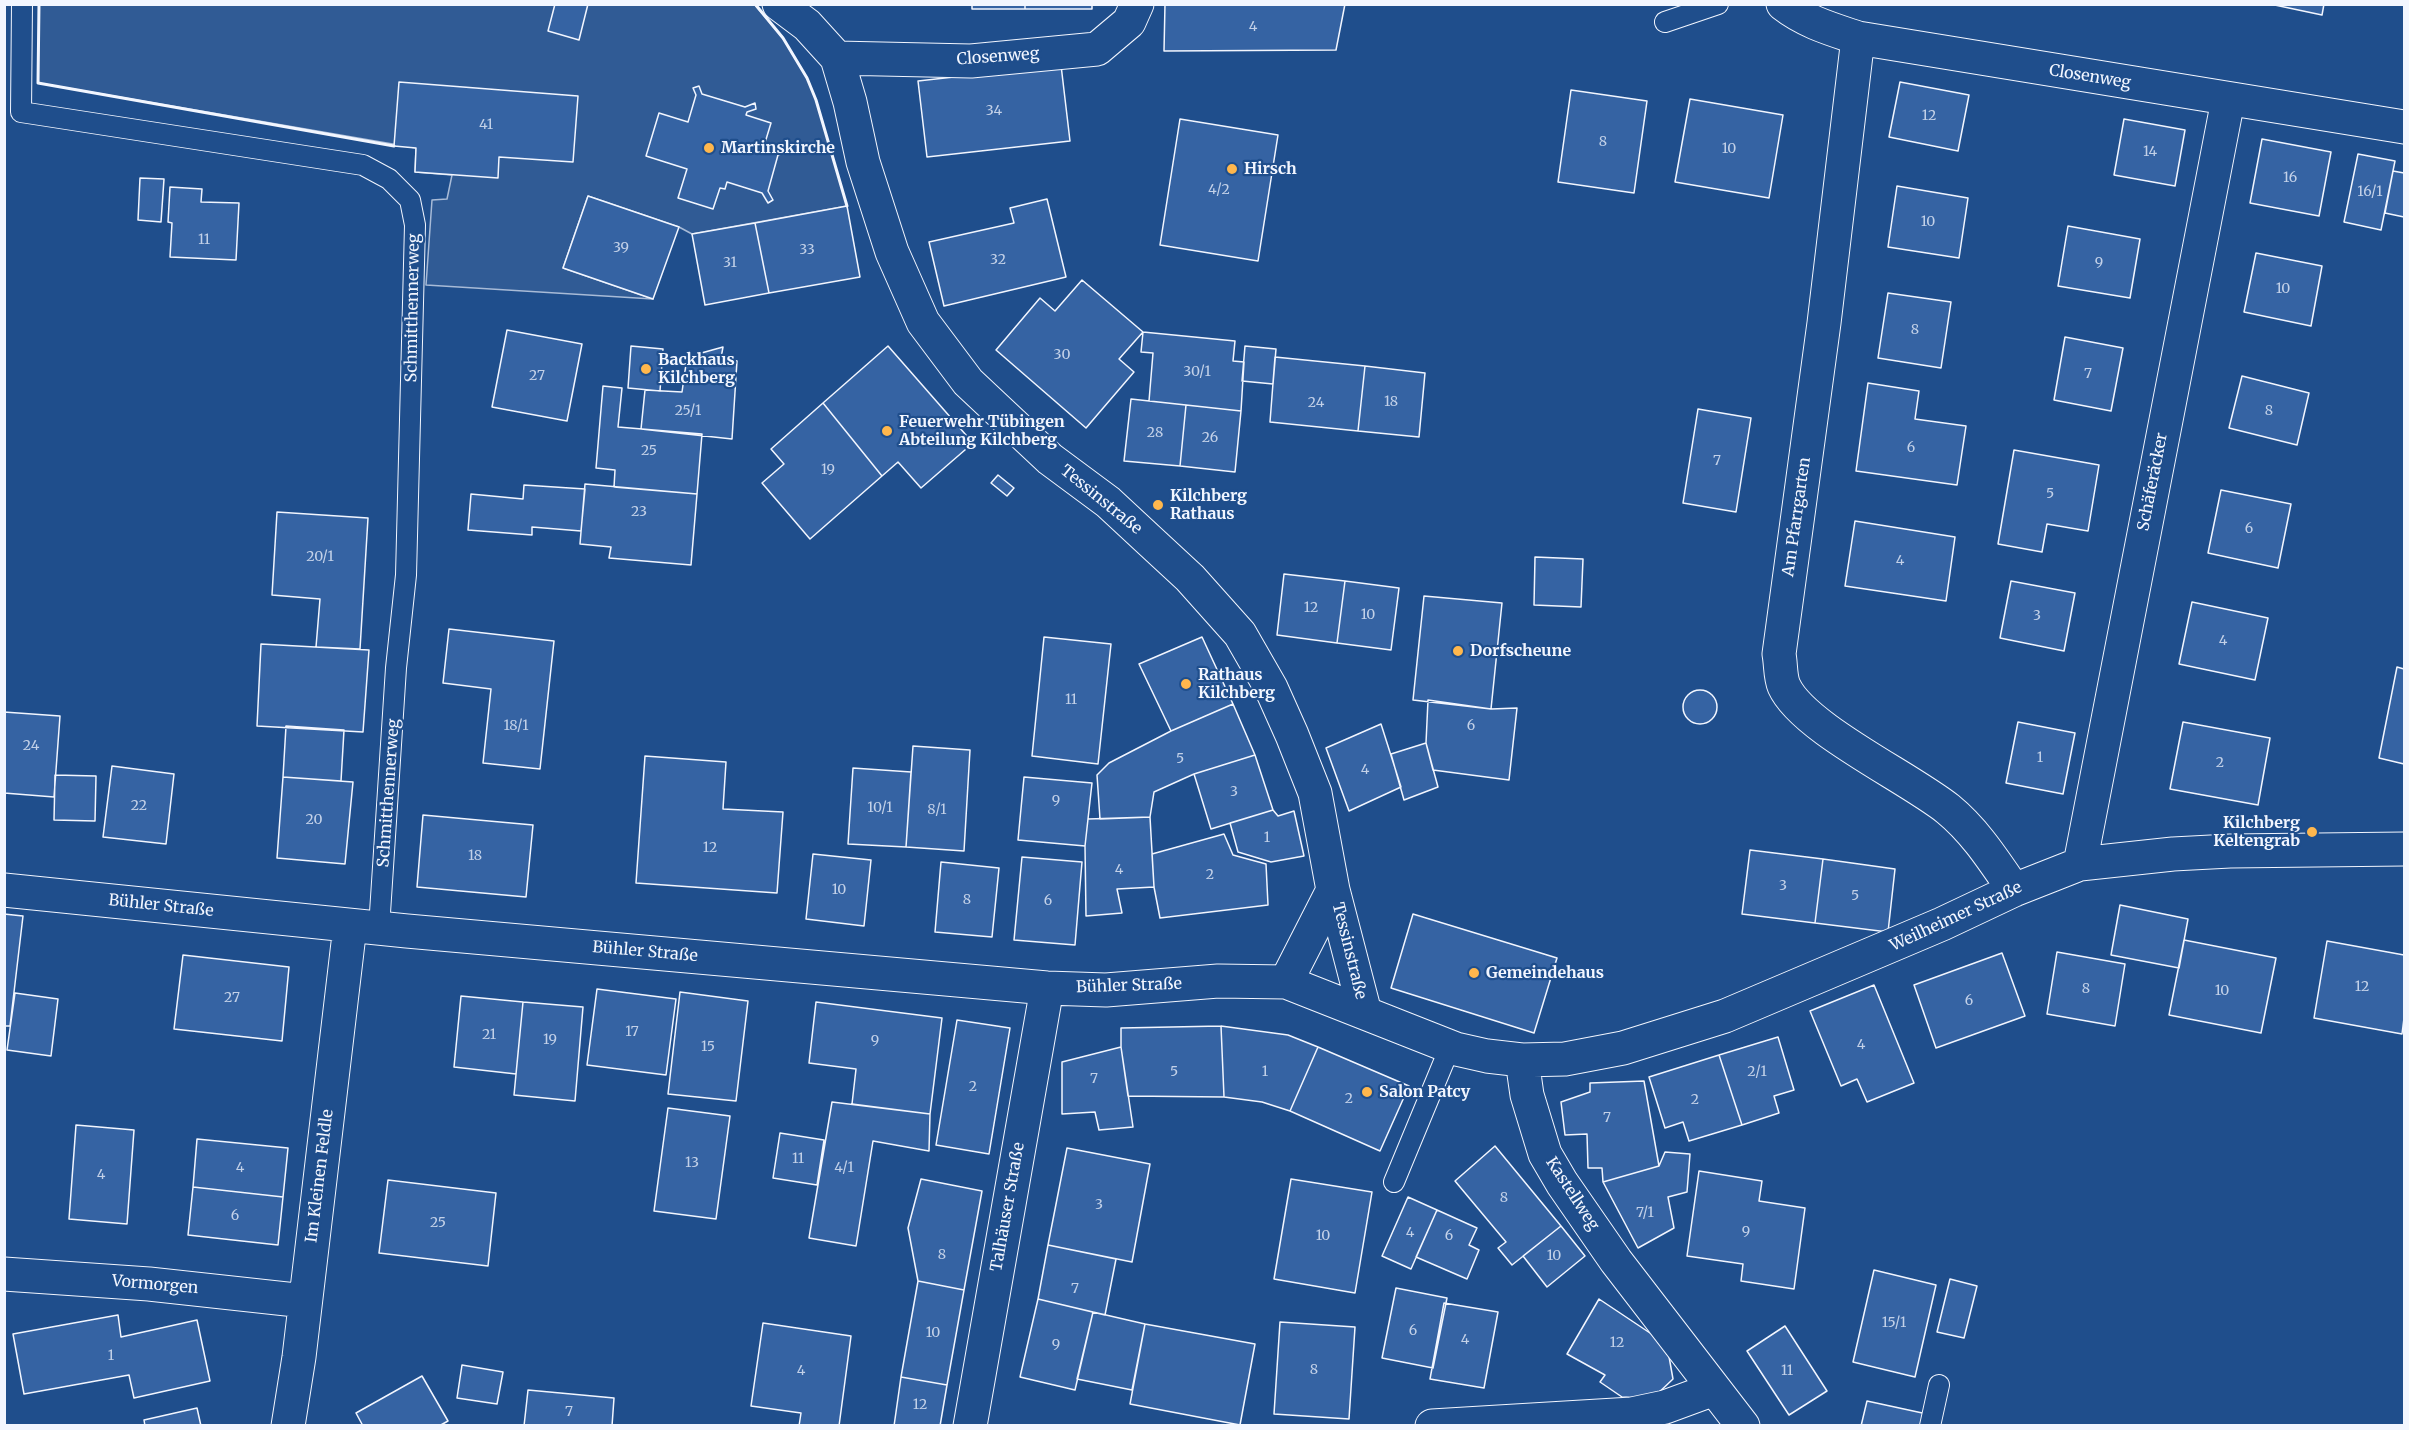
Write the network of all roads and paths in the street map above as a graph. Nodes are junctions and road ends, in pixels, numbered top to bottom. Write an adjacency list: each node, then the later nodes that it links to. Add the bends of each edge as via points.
1 (22, 4): 16 (lane, Schmitthennerweg, via 21,112 363,165 389,178 410,200 415,225 406,574)
2 (779, 4): 8 (street, Tessinstraße, via 807,25)
3 (1137, 4): 8 (street, Closenweg, via 1129,22 1097,49 971,61)
4 (1718, 4): 6 (lane)
5 (1783, 4): 7 (street, Closenweg, via 1819,25)
6 (1665, 22)
7 (1858, 38): 9 (street, Closenweg); 15 (street, Am Pfarrgarten, via 1779,654 1784,686 1807,715 1948,809 1972,832)
8 (837, 58): 14 (street, Tessinstraße, via 863,162 892,252 923,322 968,382 1050,459 1108,502 1190,578 1240,634 1271,688 1315,793)
9 (2228, 100): 10 (street, Closenweg); 12 (street, Schäferäcker)
10 (2404, 127)
11 (2404, 849): 12 (street, Weilheimer Straße, via 2230,851)
12 (2080, 864): 15 (street, Weilheimer Straße)
13 (4, 890): 16 (street, Bühler Straße)
14 (1333, 890): 17 (street, Tessinstraße); 19 (street, Tessinstraße)
15 (2014, 890): 21 (street, Weilheimer Straße, via 1866,958 1714,1020 1623,1048 1564,1059)
16 (364, 927): 18 (street, Bühler Straße); 24 (street, Im Kleinen Feldle)
17 (1286, 982): 18 (street, Bühler Straße, via 1218,981 1106,990); 19 (street)
18 (1047, 988): 28 (street, Talhäuser Straße)
19 (1365, 1012): 20 (street)
20 (1450, 1047): 21 (street); 22 (lane)
21 (1522, 1060): 26 (street, Kastellweg, via 1527,1095 1545,1154 1616,1261)
22 (1394, 1182)
23 (4, 1274): 24 (street, Vormorgen)
24 (305, 1301): 27 (street, Im Kleinen Feldle)
25 (1939, 1385): 31 (lane)
26 (1714, 1389): 29 (street, via 1632,1414); 30 (street, Kastellweg)
27 (288, 1425)
28 (970, 1425)
29 (1432, 1425)
30 (1743, 1425)
31 (1930, 1425)

